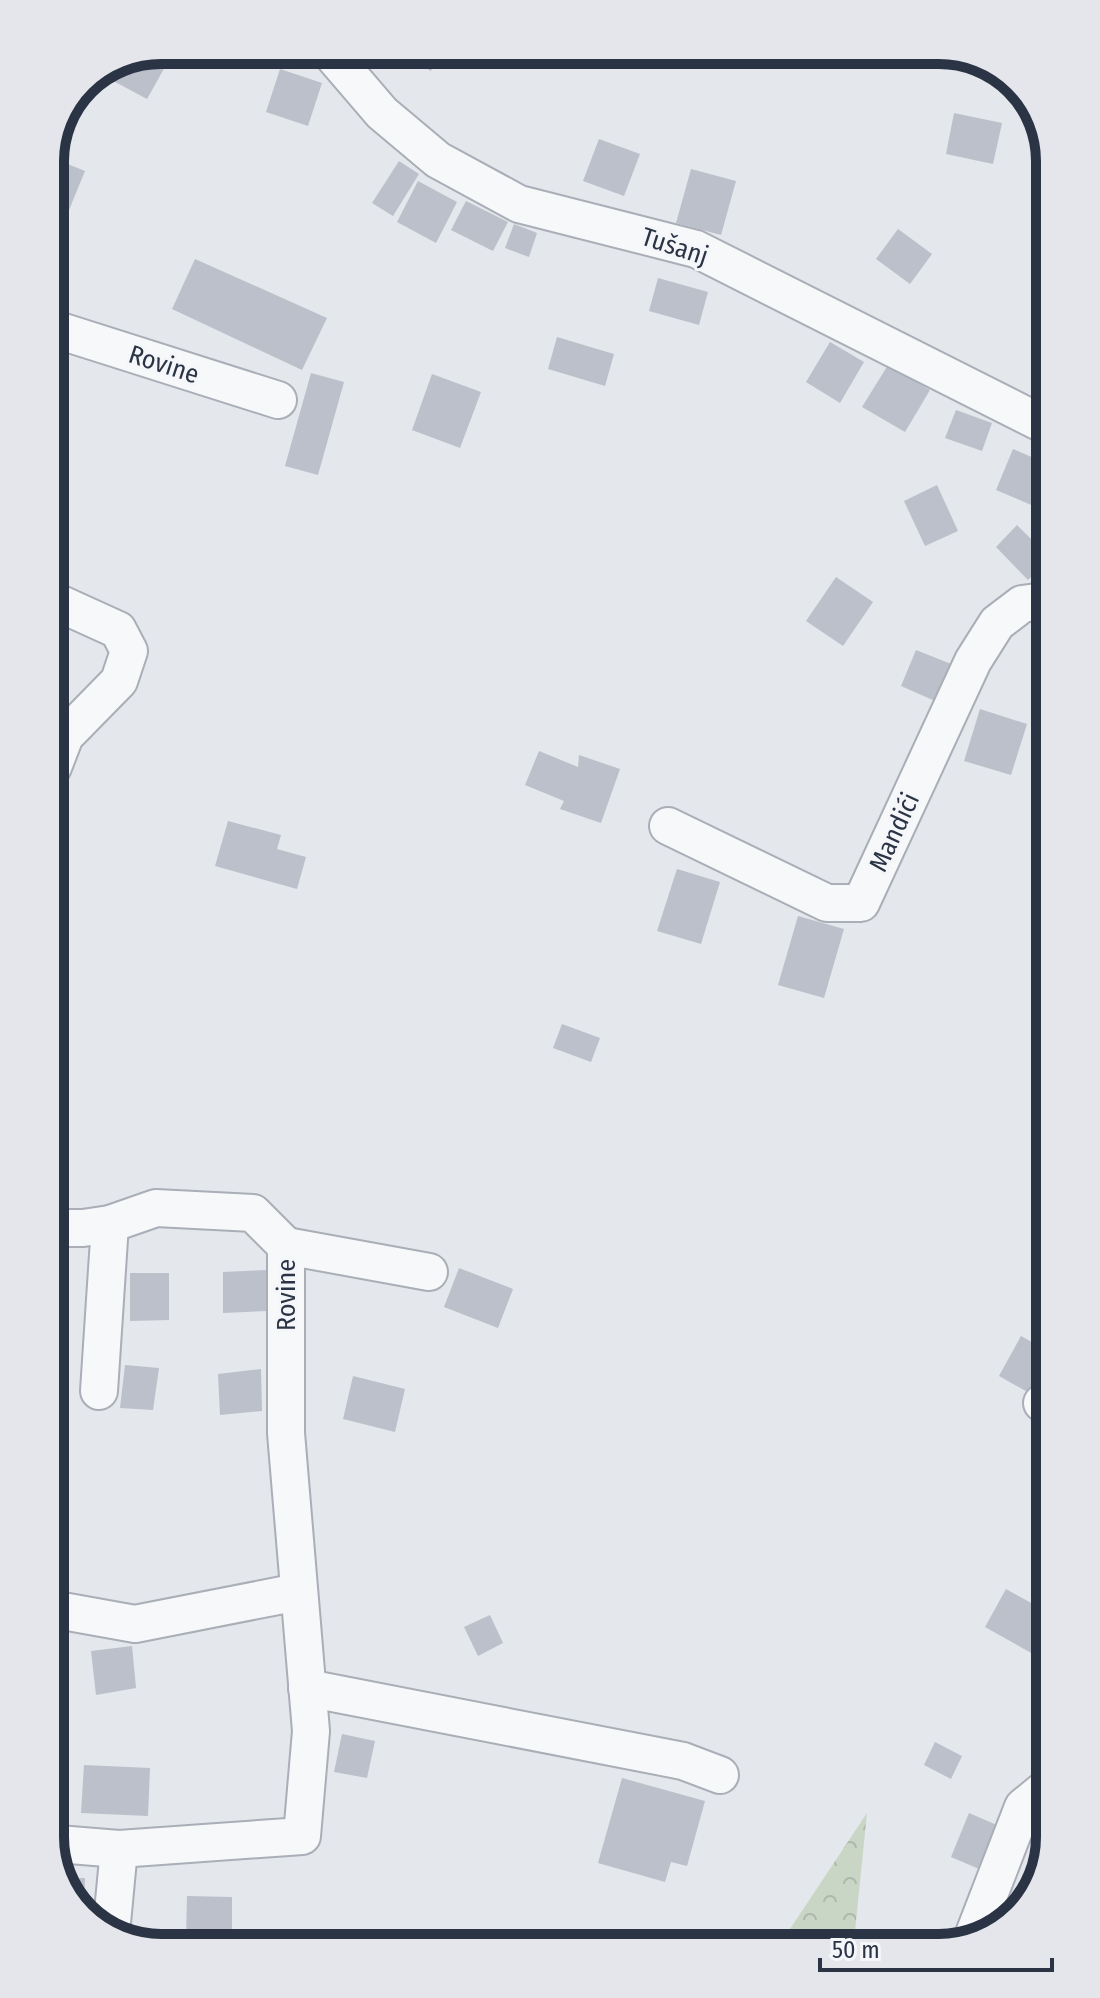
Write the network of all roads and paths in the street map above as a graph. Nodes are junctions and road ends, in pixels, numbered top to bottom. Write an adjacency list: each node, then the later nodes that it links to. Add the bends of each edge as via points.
1 (340, 64): 4 (street, Tušanj, via 382,113 438,160 519,204 696,249)
2 (64, 332): 3 (street, Rovine)
3 (278, 400)
4 (1036, 420)
5 (1036, 602): 8 (street, Mandići, via 1022,604 997,623 973,661 861,903 827,903)
6 (64, 605): 7 (street, via 118,630 129,651 119,681)
7 (64, 739)
8 (668, 826)
9 (110, 1224): 10 (street, Rovine); 11 (street, Rovine, via 156,1208 253,1213); 13 (street)
10 (64, 1228)
11 (286, 1246): 12 (street); 14 (street, Rovine, via 286,1433)
12 (429, 1272)
13 (99, 1391)
14 (298, 1592): 15 (street, via 135,1624); 16 (street, Rovine)
15 (64, 1611)
16 (307, 1688): 17 (street, via 683,1761); 20 (street, Rovine, via 311,1731 302,1836)
17 (720, 1775)
18 (1036, 1796): 22 (street, via 1023,1807)
19 (65, 1845): 20 (street, Rovine)
20 (119, 1849): 21 (street)
21 (112, 1920)
22 (977, 1927)

